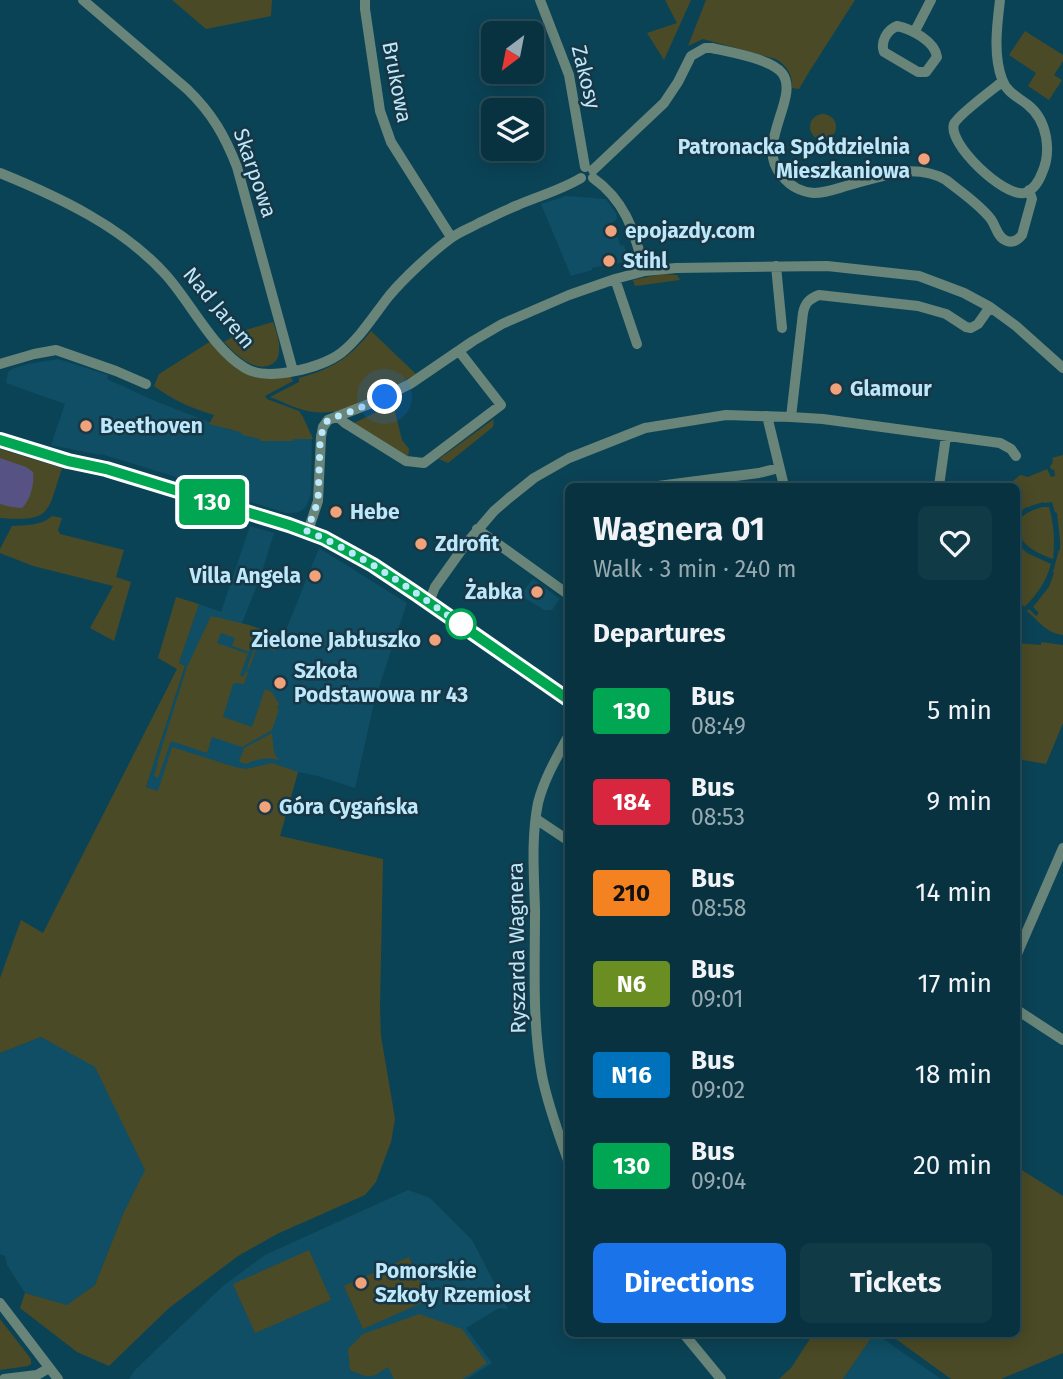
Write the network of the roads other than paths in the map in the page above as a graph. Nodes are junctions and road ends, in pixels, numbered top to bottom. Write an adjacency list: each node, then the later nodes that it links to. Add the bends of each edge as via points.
1 (83, 0): 21 (street, Skarpowa, via 187,89 217,123 237,167)
2 (365, 0): 11 (street, Brukowa, via 384,124 399,156)
3 (540, 0): 9 (street, Zakosy, via 569,75)
4 (931, 0): 6 (street)
5 (1000, 0): 7 (street, via 997,45)
6 (915, 31): 6 (street, via 893,27 882,48 923,73 937,53)
7 (1002, 82): 10 (street, via 1030,106 1045,133 1044,169); 10 (street, via 958,117 953,132 973,161 998,184 1015,192)
8 (0, 173): 21 (street, Nad Jarem, via 63,202 126,239 165,274 226,353 246,368 262,374)
9 (588, 173): 10 (street, Nad Jarem, via 664,103 691,56 712,48 768,63 786,80 772,150 777,171 794,187 816,193 910,170 939,175 991,219 1000,237 1012,242 1022,235); 11 (street, Nad Jarem); 13 (street, via 612,193 626,215)
10 (1029, 190)
11 (452, 237): 21 (street, Nad Jarem, via 403,280 351,344 323,363)
12 (776, 266): 13 (street); 15 (street, via 919,276); 16 (street)
13 (645, 271): 14 (street)
14 (614, 279): 17 (street); 18 (street, via 517,317)
15 (990, 307): 20 (street); 25 (street, via 971,328 918,306 812,297 804,306)
16 (782, 328)
17 (637, 344)
18 (459, 351): 23 (street, via 410,384); 23 (street, via 501,405 424,463 406,461)
19 (0, 364): 22 (street, via 55,350)
20 (1063, 368)
21 (293, 370)
22 (146, 384)
23 (337, 416): 34 (street, via 328,420 322,432 318,501)
24 (767, 416): 25 (street); 29 (street); 33 (street, via 679,421 605,443 534,478)
25 (791, 417): 26 (street)
26 (946, 436): 28 (street, via 999,443); 32 (street)
27 (0, 440): 34 (street)
28 (1016, 456)
29 (779, 468): 30 (street); 31 (street)
30 (681, 483)
31 (784, 483)
32 (939, 483)
33 (477, 530): 35 (street); 36 (street)
34 (307, 531): 36 (street, via 364,559)
35 (565, 592)
36 (429, 602): 37 (street)
37 (565, 697)
38 (565, 743): 39 (street, Ryszarda Wagnera, via 549,773)
39 (536, 819): 40 (street); 45 (street, Ryszarda Wagnera, via 538,1037 542,1076)
40 (565, 838)
41 (1063, 848): 42 (street)
42 (1020, 947)
43 (1020, 1012): 44 (street)
44 (1063, 1040)
45 (565, 1151)
46 (0, 1303): 48 (street)
47 (686, 1337): 51 (street)
48 (50, 1368): 49 (street, via 37,1376); 50 (street)
49 (4, 1379)
50 (58, 1379)
51 (721, 1379)

